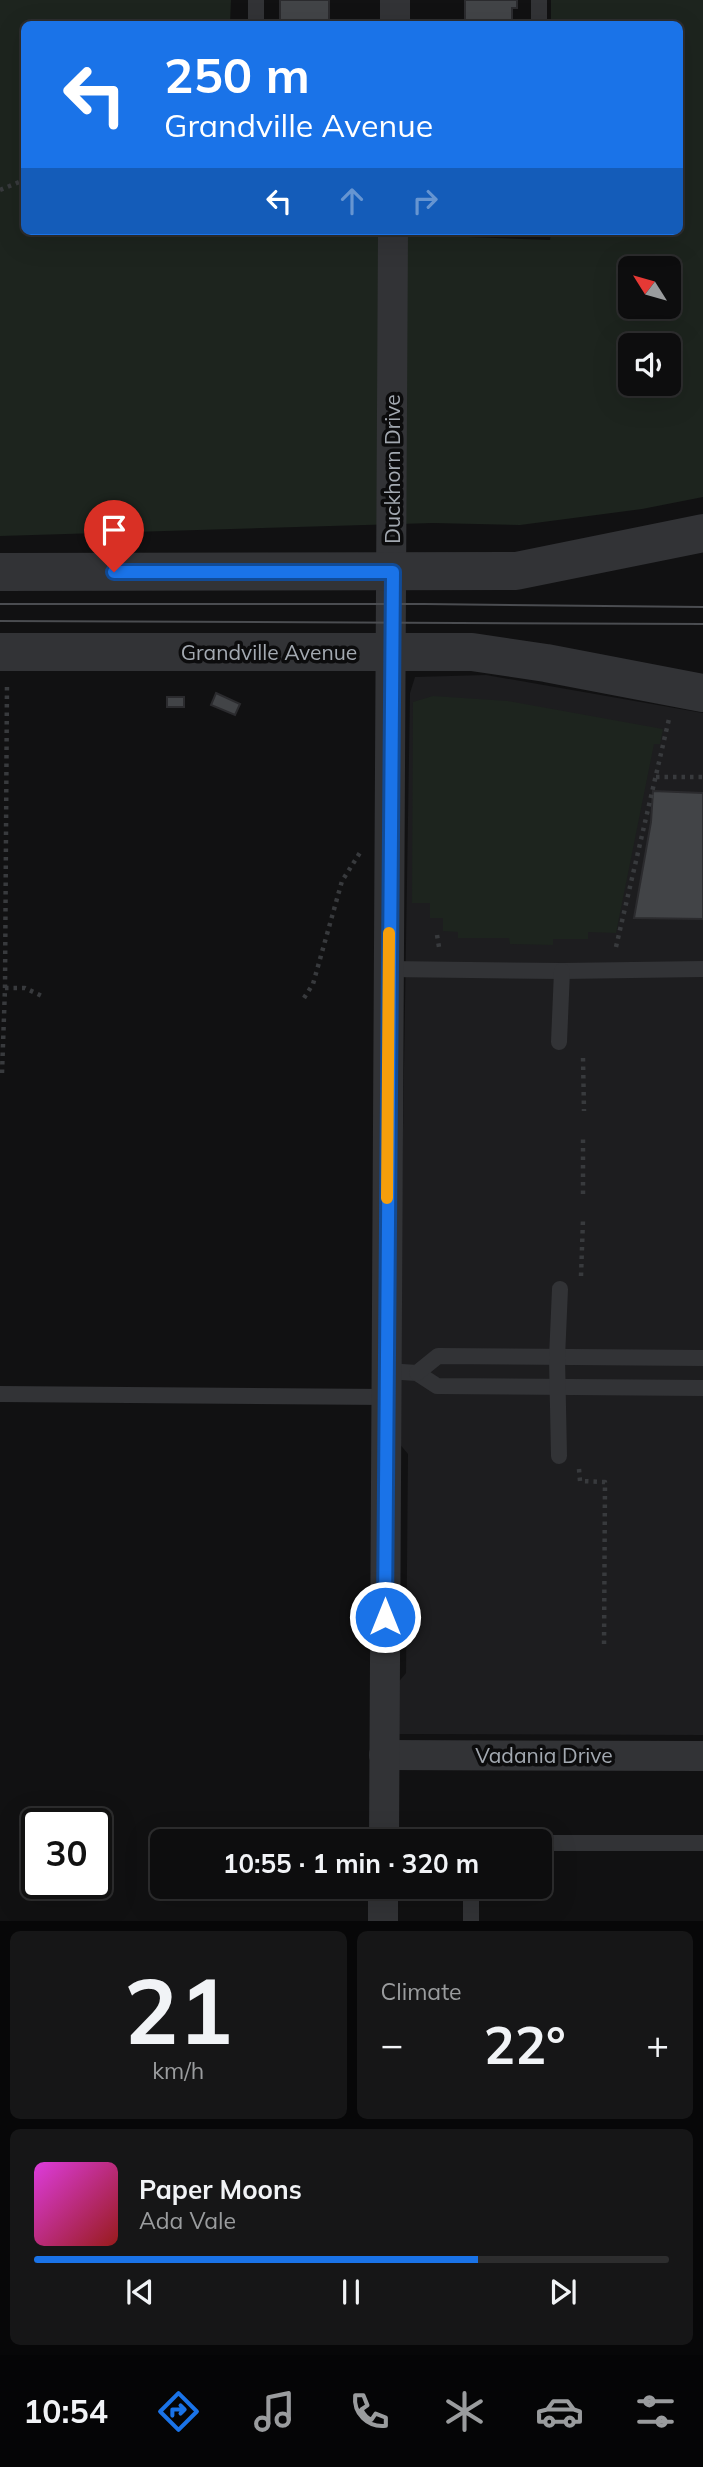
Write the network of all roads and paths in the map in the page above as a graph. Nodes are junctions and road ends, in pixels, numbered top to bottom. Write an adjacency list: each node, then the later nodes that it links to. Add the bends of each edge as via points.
1 (256, 0): 4 (lane)
2 (395, 0): 5 (street)
3 (539, 0): 6 (lane)
4 (256, 21)
5 (395, 21)
6 (539, 21)
7 (21, 181): 8 (path)
8 (0, 190)
9 (393, 235): 12 (street, Duckhorn Drive)
10 (703, 533): 12 (street, via 516,571)
11 (0, 572): 12 (street)
12 (393, 572): 13 (street, Duckhorn Drive)
13 (390, 651): 14 (street, Grandville Avenue); 15 (street, Grandville Avenue, via 505,656); 23 (street, Duckhorn Drive)
14 (3, 663): 26 (path)
15 (703, 693)
16 (670, 715): 18 (path)
17 (703, 776): 18 (path)
18 (656, 777): 22 (path)
19 (361, 850): 28 (path, via 342,880 313,984)
20 (438, 935): 21 (path)
21 (439, 947)
22 (616, 947)
23 (388, 968): 25 (lane); 41 (street, Duckhorn Drive)
24 (703, 969): 25 (lane)
25 (562, 971): 29 (lane)
26 (5, 988): 27 (path, via 25,988); 31 (path)
27 (44, 997)
28 (304, 998)
29 (559, 1042)
30 (583, 1058): 32 (path)
31 (2, 1073)
32 (584, 1111)
33 (583, 1139): 34 (path)
34 (583, 1194)
35 (583, 1220): 36 (path)
36 (581, 1276)
37 (560, 1289): 38 (lane)
38 (557, 1357): 39 (lane); 40 (lane, via 438,1356); 42 (lane)
39 (703, 1358)
40 (417, 1373): 41 (lane); 42 (lane, via 437,1386)
41 (386, 1384): 44 (lane); 48 (street, Duckhorn Drive)
42 (558, 1386): 43 (lane); 45 (lane)
43 (703, 1388)
44 (0, 1394)
45 (559, 1456)
46 (579, 1469): 47 (path, via 580,1480 605,1482)
47 (604, 1649)
48 (384, 1755): 49 (street, Vadania Drive); 50 (street, Duckhorn Drive)
49 (703, 1756)
50 (384, 1829)
51 (552, 1843): 52 (lane)
52 (703, 1843)
53 (383, 1899): 55 (street)
54 (471, 1899): 56 (lane)
55 (383, 1921)
56 (471, 1921)

